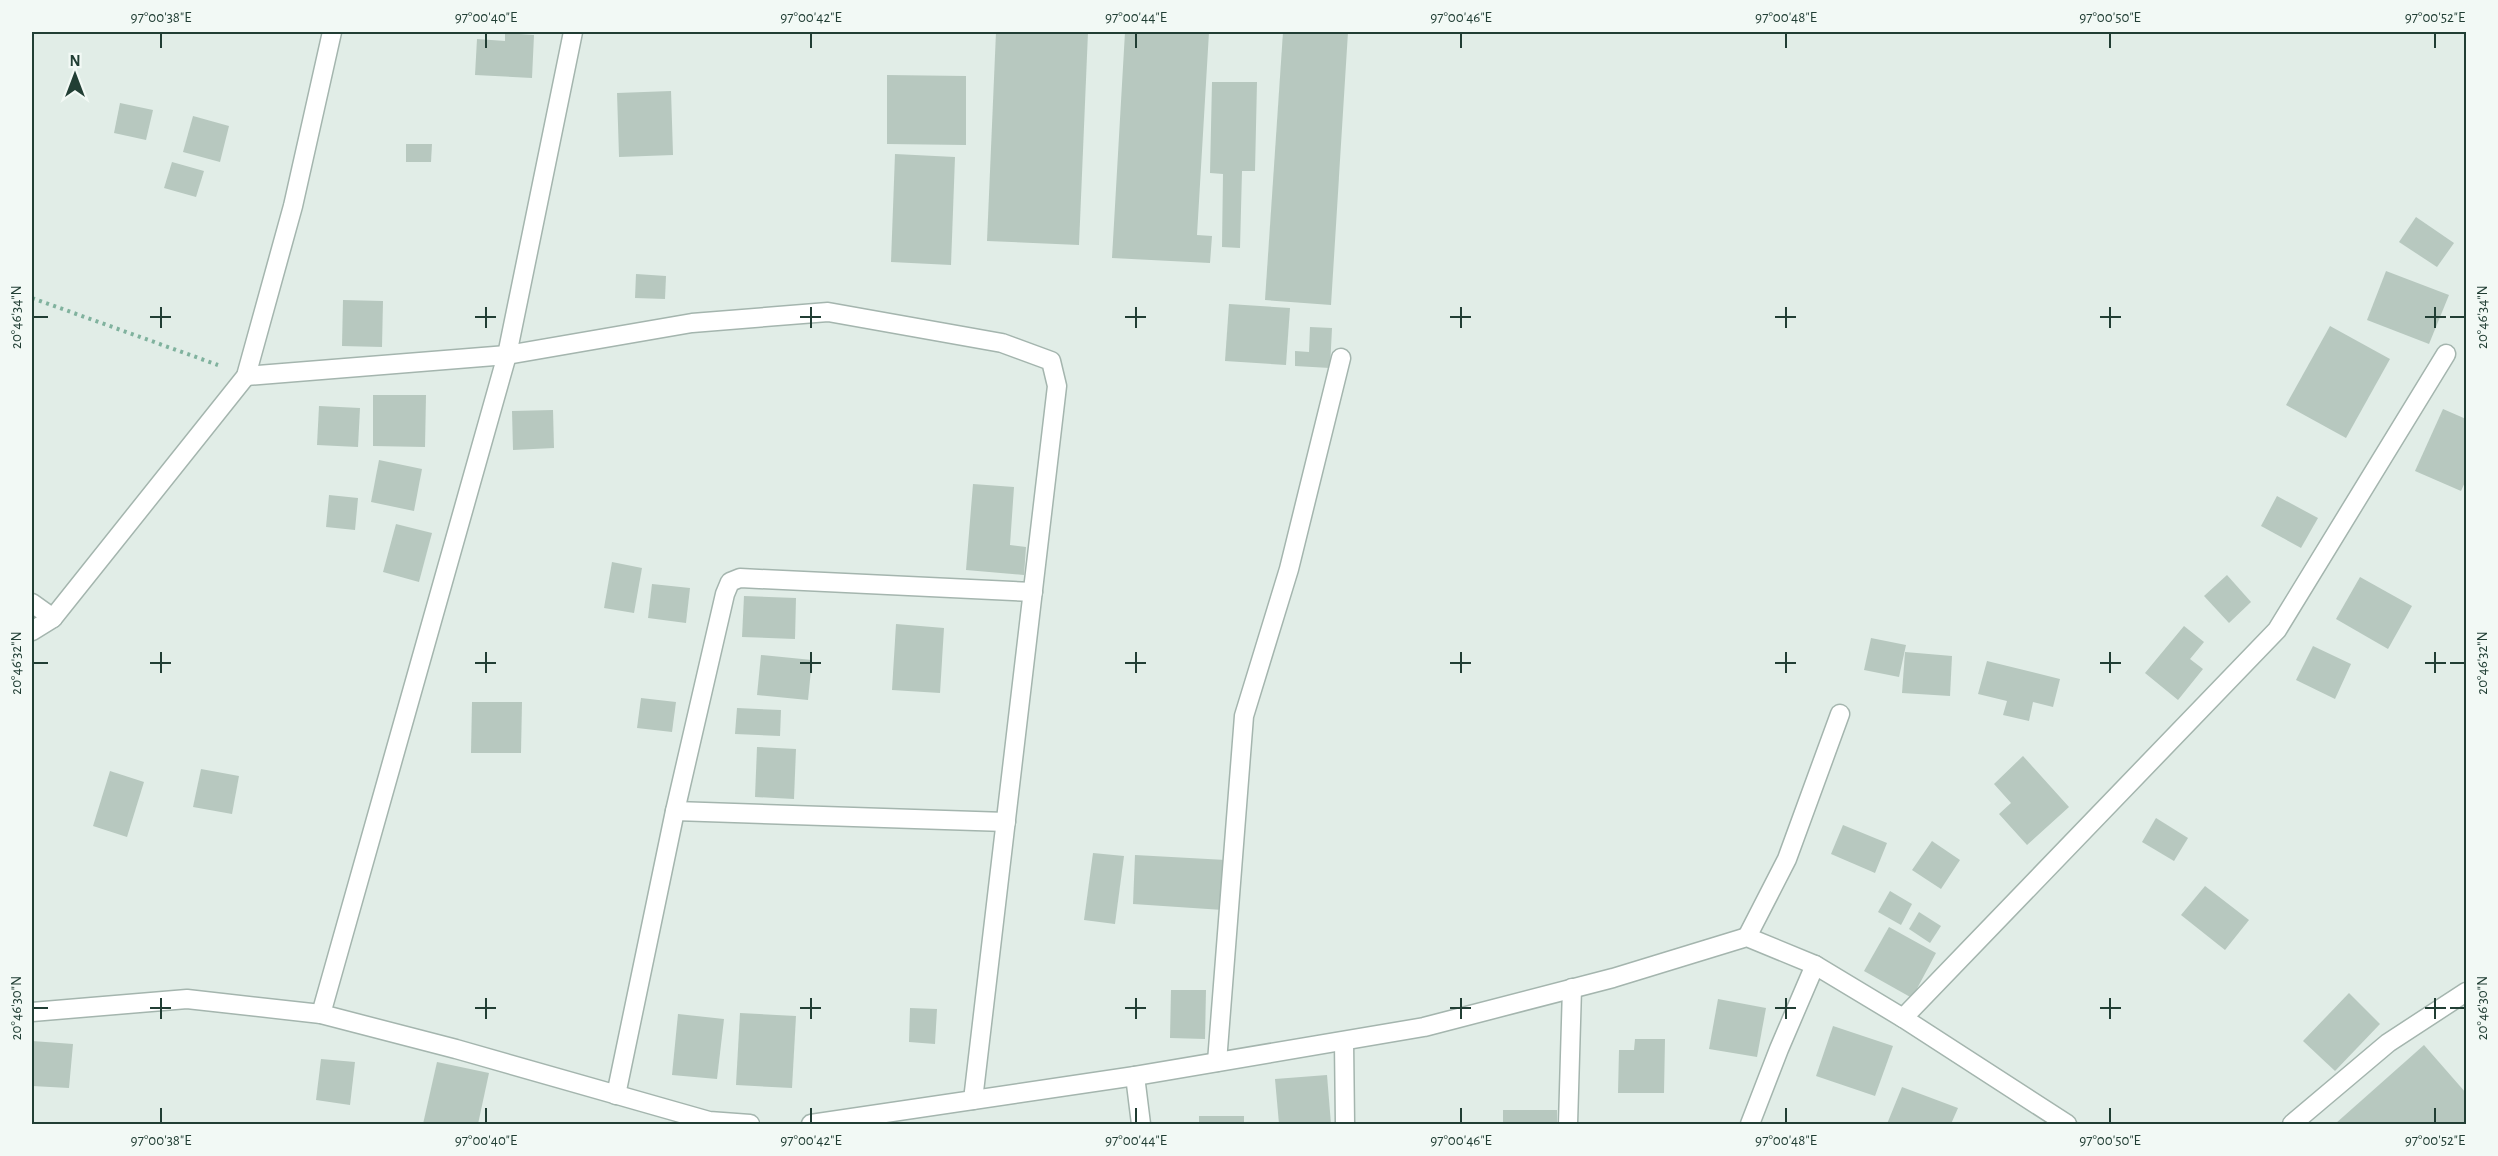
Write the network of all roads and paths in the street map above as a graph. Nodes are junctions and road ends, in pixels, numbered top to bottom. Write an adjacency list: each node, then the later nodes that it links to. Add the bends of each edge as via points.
1 (332, 32): 7 (street, via 293,206)
2 (573, 32): 5 (street)
3 (32, 297): 7 (path)
4 (2446, 354): 21 (street, via 2277,630)
5 (507, 355): 7 (street); 8 (street, via 692,323 828,312 1002,343 1051,361 1057,386); 20 (street)
6 (1341, 358): 23 (street, via 1289,569 1244,716)
7 (246, 376): 10 (street)
8 (1033, 592): 13 (street, via 740,578 730,582); 14 (street)
9 (32, 603): 10 (street)
10 (53, 618): 11 (street)
11 (32, 632)
12 (1840, 714): 15 (street, via 1787,859)
13 (675, 811): 14 (street); 25 (street)
14 (1006, 822): 26 (street)
15 (1747, 937): 16 (street); 17 (street)
16 (1815, 965): 21 (street); 33 (street)
17 (1572, 988): 22 (street, via 1424,1028); 32 (street)
18 (2466, 992): 35 (street, via 2388,1043)
19 (32, 1012): 20 (street, via 187,999)
20 (321, 1014): 25 (street)
21 (1904, 1017): 34 (street)
22 (1344, 1042): 23 (street); 31 (street)
23 (1217, 1062): 24 (street)
24 (1136, 1076): 26 (street); 30 (street)
25 (616, 1095): 27 (street)
26 (973, 1100): 29 (street)
27 (709, 1123): 28 (street)
28 (750, 1125)
29 (811, 1125)
30 (1141, 1125)
31 (1345, 1125)
32 (1568, 1125)
33 (1750, 1125)
34 (2067, 1125)
35 (2292, 1125)

